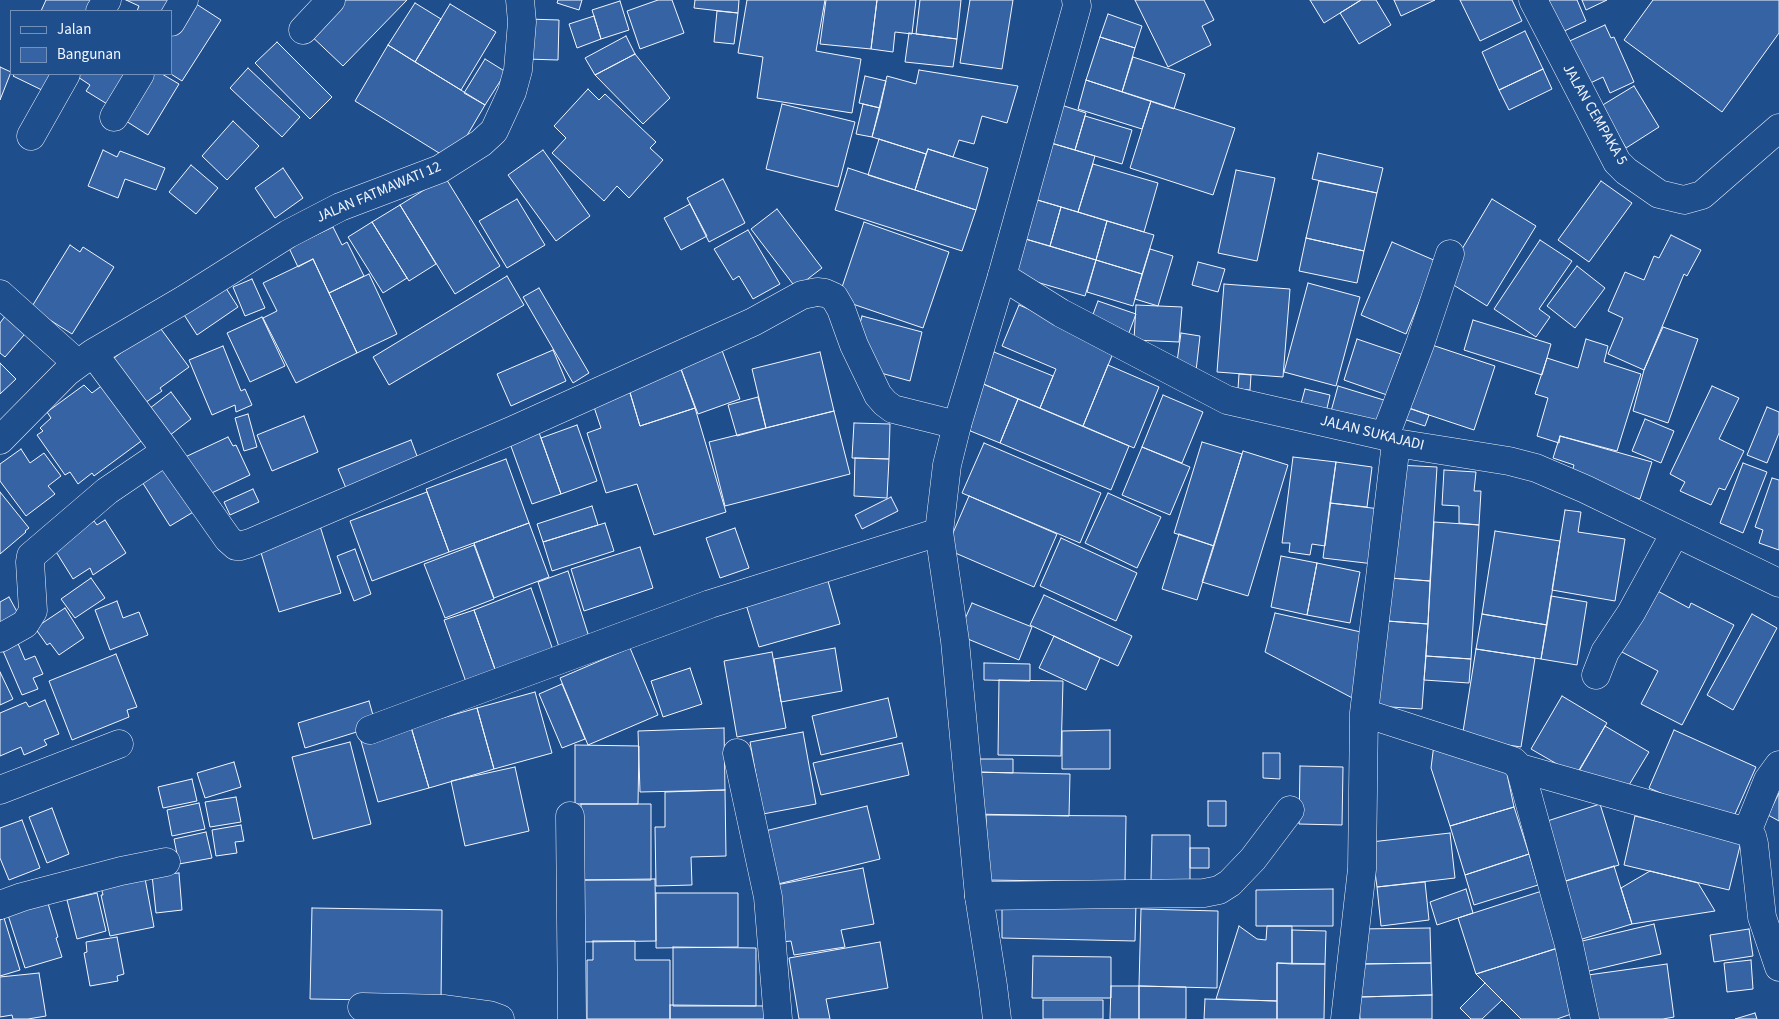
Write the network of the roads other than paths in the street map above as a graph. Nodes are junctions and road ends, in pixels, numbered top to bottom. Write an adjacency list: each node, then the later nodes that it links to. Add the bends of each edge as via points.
1 (184, 0): 6 (street)
2 (331, 0): 7 (street)
3 (520, 0): 16 (street, JALAN FATMAWATI 12, via 522,22 518,70 494,131 481,143 440,169 340,207 288,234)
4 (1533, 0): 11 (street, JALAN CEMPAKA 5, via 1617,162 1659,194 1684,200 1702,194)
5 (1078, 2): 14 (street)
6 (172, 20)
7 (303, 30)
8 (65, 75): 12 (street)
9 (139, 75): 10 (street)
10 (114, 117)
11 (1779, 128)
12 (31, 136)
13 (1450, 254): 19 (street)
14 (1002, 276): 17 (street); 19 (street, JALAN SUKAJADI, via 1062,313 1227,400)
15 (0, 294): 16 (street)
16 (85, 358): 18 (street, JALAN FATMAWATI 12); 20 (street)
17 (957, 425): 20 (street, via 893,409 885,403 878,395 834,297 817,292 802,295 753,322 513,430 240,546 228,539); 21 (street, via 947,465)
18 (0, 440)
19 (1391, 440): 22 (street, JALAN SUKAJADI, via 1509,460 1536,468); 26 (street)
20 (166, 451): 24 (street, via 107,491 31,556 33,611 25,624)
21 (939, 532): 27 (street, via 710,604); 37 (street, via 958,667)
22 (1675, 533): 23 (street, JALAN SUKAJADI); 25 (street, via 1631,613 1605,652)
23 (1779, 583)
24 (0, 638)
25 (1596, 675)
26 (1364, 713): 31 (street, via 1513,761); 45 (street, via 1362,869)
27 (370, 730)
28 (119, 744): 32 (street)
29 (737, 754): 43 (street, via 768,897)
30 (1779, 765): 35 (street, via 1768,780)
31 (1520, 768): 35 (street); 46 (street, via 1569,945)
32 (0, 790)
33 (1290, 810): 37 (street, via 1253,859 1219,890 1204,893)
34 (570, 816): 42 (street)
35 (1747, 832): 39 (street, via 1754,844 1762,917)
36 (166, 862): 38 (street, via 22,897)
37 (979, 896): 44 (street)
38 (0, 906)
39 (1779, 967)
40 (362, 1007): 41 (street, via 445,1009)
41 (500, 1019)
42 (572, 1019)
43 (778, 1019)
44 (997, 1019)
45 (1345, 1019)
46 (1584, 1019)

